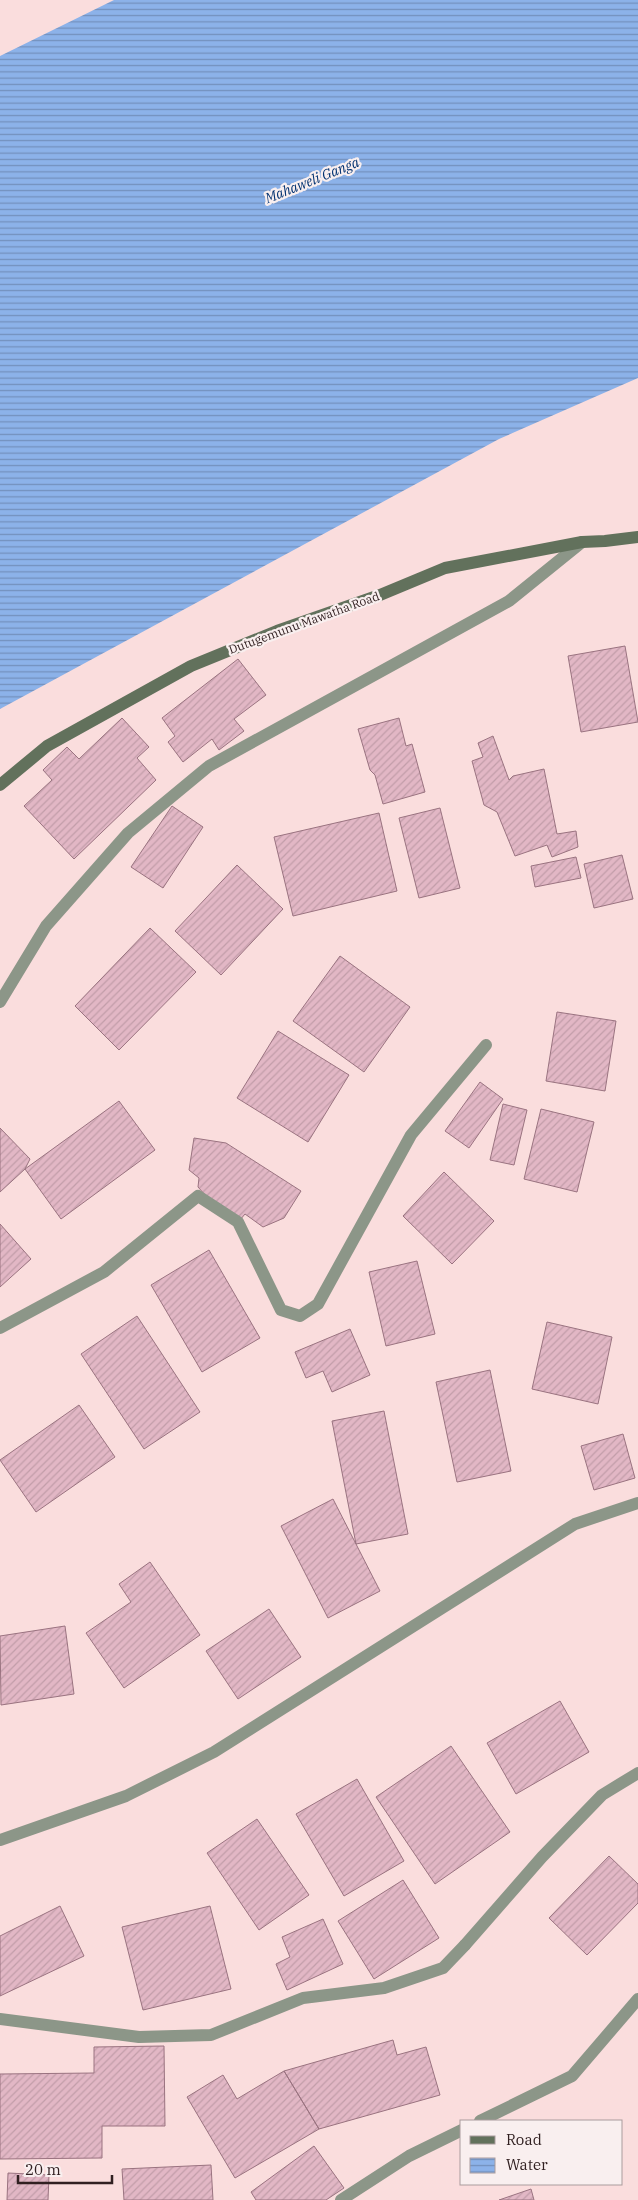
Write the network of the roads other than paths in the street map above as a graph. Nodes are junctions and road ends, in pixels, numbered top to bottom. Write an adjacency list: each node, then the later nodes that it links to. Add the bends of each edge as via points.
1 (638, 537): 2 (street, Dutugemunu Mawatha Road)
2 (582, 542): 3 (street, Dutugemunu Mawatha Road, via 445,568 192,666 47,746); 4 (street, via 509,601 208,766 128,833 46,926)
3 (0, 785)
4 (0, 1002)
5 (486, 1045): 6 (street, via 411,1135 318,1304 300,1316 282,1310 238,1222 198,1196 104,1272)
6 (0, 1328)
7 (638, 1503): 9 (street, via 575,1524 214,1752 126,1796)
8 (638, 1773): 11 (street, via 602,1796 542,1857 443,1968 384,1988 303,1998 211,2035 139,2037)
9 (0, 1840)
10 (638, 1999): 12 (street, via 572,2076)
11 (0, 2019)
12 (482, 2120)
13 (460, 2131): 14 (street, via 409,2156)
14 (341, 2200)

